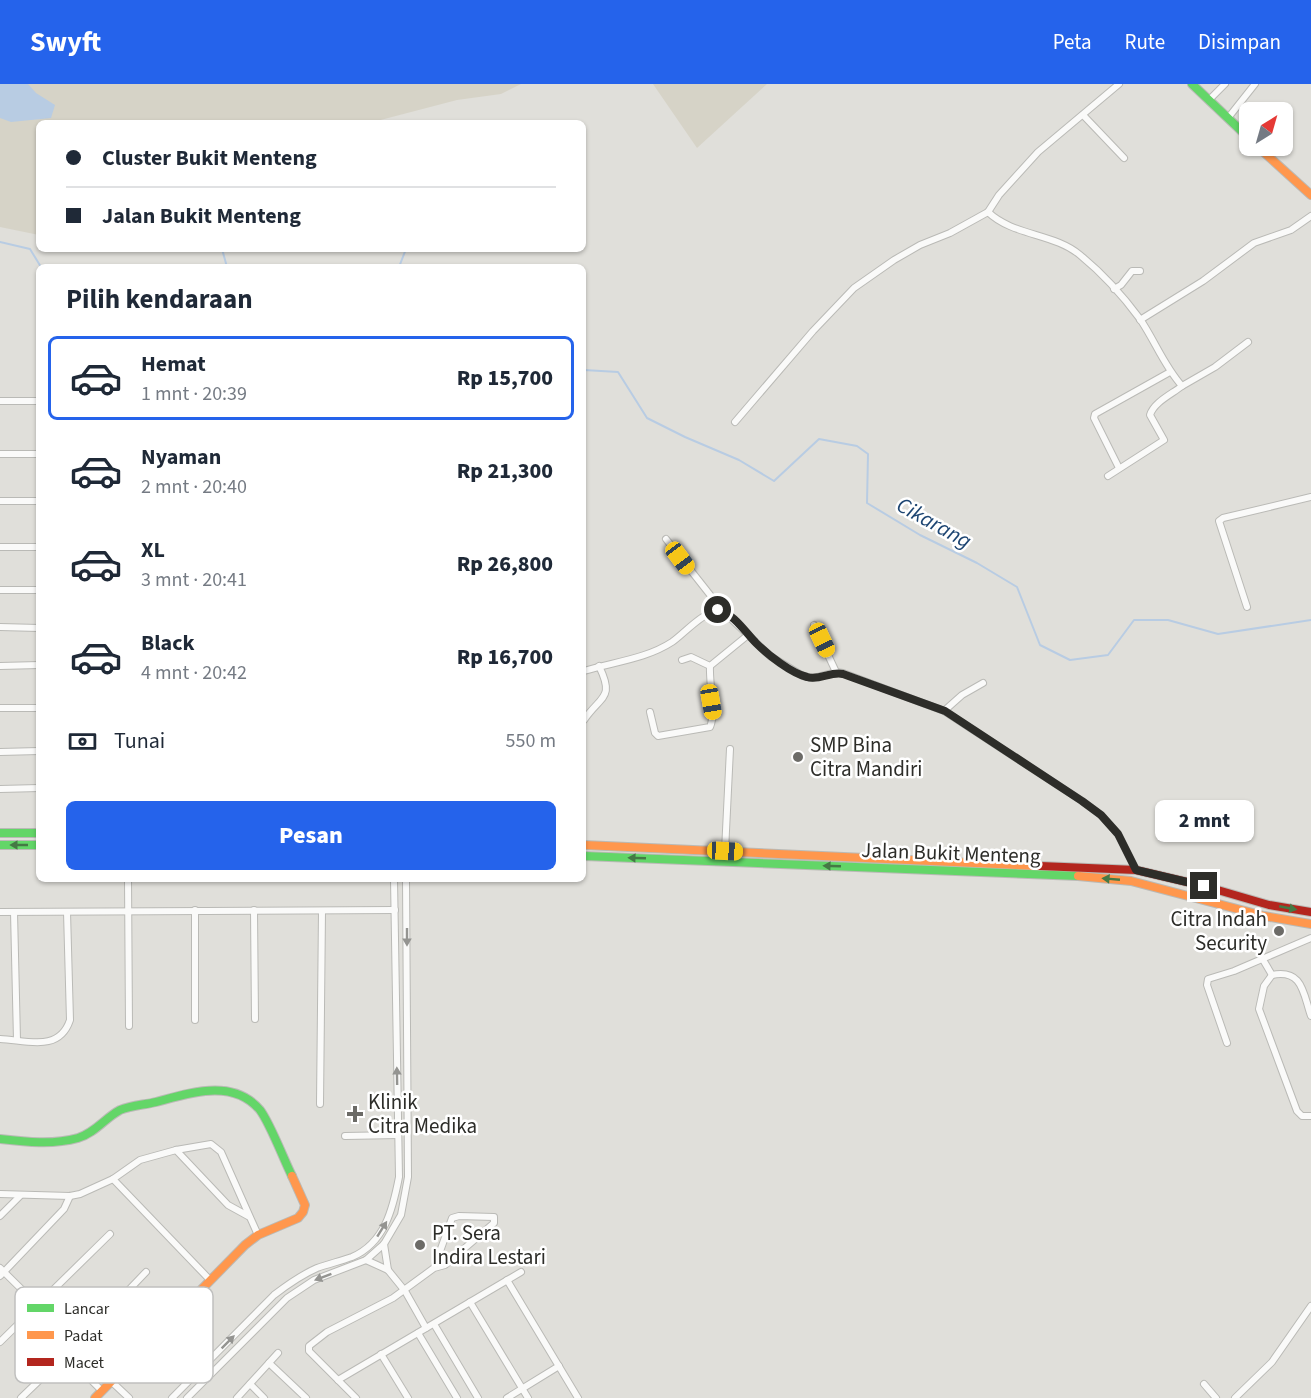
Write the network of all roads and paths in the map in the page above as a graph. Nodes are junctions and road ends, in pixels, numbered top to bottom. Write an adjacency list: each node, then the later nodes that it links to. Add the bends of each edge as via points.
1 (1119, 84): 6 (street)
2 (1192, 84): 5 (street)
3 (1226, 84): 5 (street)
4 (1255, 84): 7 (street)
5 (1209, 100): 7 (street)
6 (1083, 115): 10 (street); 12 (street, via 1038,153)
7 (1228, 118): 8 (street)
8 (1239, 128)
9 (1268, 156): 11 (street)
10 (1124, 158)
11 (1311, 195)
12 (988, 212): 15 (street, via 1002,223 1051,239 1078,253); 22 (street, via 920,245 854,288)
13 (1311, 216): 16 (street, via 1285,233 1254,243)
14 (1140, 271): 15 (street, via 1132,270)
15 (1114, 289): 16 (street)
16 (1140, 320): 18 (street)
17 (1248, 342): 19 (street)
18 (1170, 372): 19 (street); 25 (street, via 1095,414)
19 (1182, 386): 25 (street, via 1151,411 1164,441)
20 (0, 401): 21 (street)
21 (36, 401)
22 (735, 422)
23 (0, 454): 24 (street)
24 (36, 454)
25 (1119, 468): 26 (street)
26 (1108, 476)
27 (1311, 497): 35 (street, via 1219,520)
28 (0, 501): 29 (street)
29 (36, 501)
30 (666, 539): 36 (street)
31 (0, 547): 32 (street)
32 (36, 547)
33 (0, 590): 34 (street)
34 (36, 590)
35 (1247, 607)
36 (723, 611): 40 (street); 44 (street, via 712,611 671,643 635,658)
37 (814, 625): 47 (street)
38 (0, 627): 39 (street)
39 (36, 628)
40 (748, 635): 45 (street); 47 (street, via 770,656 807,678)
41 (682, 660): 45 (street, via 691,657)
42 (36, 665): 43 (street)
43 (0, 666)
44 (599, 666): 46 (street); 53 (street, via 607,682 606,693)
45 (710, 666): 52 (street, via 710,727 658,736)
46 (586, 670)
47 (836, 672): 51 (street)
48 (983, 683): 51 (street)
49 (0, 708): 50 (street)
50 (36, 708)
51 (945, 711): 66 (street, via 1101,815 1121,839)
52 (650, 712)
53 (586, 718)
54 (730, 749): 64 (street)
55 (36, 751): 56 (street)
56 (0, 752)
57 (36, 788): 58 (street)
58 (0, 789)
59 (0, 833): 60 (street)
60 (36, 834)
61 (586, 844): 64 (street, Jalan Bukit Menteng)
62 (0, 845): 63 (street, one-way to 62)
63 (36, 845)
64 (725, 851): 66 (street, Jalan Bukit Menteng)
65 (586, 856): 79 (street, Jalan Bukit Menteng, one-way to 65, via 1264,916 1131,880)
66 (1136, 870): 78 (street, Jalan Bukit Menteng, one-way to 78)
67 (128, 882): 73 (street)
68 (394, 882): 72 (street)
69 (406, 882): 104 (street, one-way to 104, via 408,1177 401,1215)
70 (195, 910): 71 (street); 73 (street); 85 (street)
71 (254, 910): 74 (street); 84 (street)
72 (395, 910): 74 (street); 92 (street, one-way to 72)
73 (129, 911): 77 (street); 86 (street)
74 (322, 911): 90 (street)
75 (0, 912): 76 (street)
76 (15, 912): 77 (street); 88 (street)
77 (67, 912): 88 (street, via 69,1024 53,1041)
78 (1311, 912)
79 (1311, 924)
80 (1311, 938): 81 (street)
81 (1262, 958): 82 (street); 89 (street, via 1207,982)
82 (1272, 975): 83 (street, via 1289,974 1298,980); 91 (street, via 1264,986 1259,1009 1294,1104 1299,1114)
83 (1311, 1016)
84 (255, 1019)
85 (195, 1020)
86 (129, 1026)
87 (0, 1039): 88 (street)
88 (17, 1040)
89 (1227, 1043)
90 (320, 1104)
91 (1311, 1116)
92 (398, 1135): 93 (street); 127 (street, one-way to 92, via 274,1295 317,1269 354,1256 378,1237 393,1207 399,1177)
93 (345, 1136)
94 (0, 1139): 103 (street, via 65,1141 86,1136 120,1111 205,1090 239,1093 261,1111 306,1208 298,1218)
95 (176, 1150): 96 (street, via 140,1160); 101 (street, via 228,1206); 101 (street, via 207,1143 216,1145)
96 (113, 1179): 99 (street); 111 (street)
97 (0, 1194): 98 (street)
98 (20, 1196): 99 (street); 100 (street)
99 (70, 1196): 108 (street, via 64,1209)
100 (0, 1216)
101 (248, 1216): 103 (street)
102 (110, 1234): 114 (street)
103 (258, 1235): 111 (street)
104 (384, 1244): 105 (street); 107 (street)
105 (366, 1260): 107 (street); 130 (street, one-way to 130, via 314,1280 287,1298)
106 (434, 1268): 106 (street, via 452,1218 494,1217 494,1223 445,1265); 117 (street)
107 (388, 1270): 117 (street)
108 (1, 1272): 113 (street)
109 (146, 1272): 115 (street)
110 (521, 1272): 112 (street)
111 (210, 1280): 116 (street)
112 (507, 1280): 118 (street); 129 (street)
113 (17, 1287)
114 (57, 1287)
115 (132, 1287)
116 (203, 1287)
117 (405, 1291): 122 (street); 131 (street, via 327,1332 309,1346 309,1351)
118 (470, 1302): 120 (street); 140 (street)
119 (1310, 1311): 158 (street, via 1267,1367)
120 (434, 1324): 122 (street); 153 (street)
121 (15, 1328): 124 (street)
122 (426, 1328): 123 (street)
123 (418, 1333): 126 (street); 152 (street)
124 (0, 1342)
125 (278, 1353): 128 (street)
126 (381, 1354): 131 (street); 151 (street)
127 (213, 1357)
128 (269, 1363): 138 (street); 149 (street)
129 (559, 1366): 140 (street); 156 (street)
130 (213, 1372)
131 (338, 1380): 150 (street)
132 (37, 1383): 142 (street)
133 (94, 1383): 141 (street)
134 (111, 1383): 141 (street)
135 (113, 1383): 144 (street)
136 (187, 1383): 145 (street, one-way to 136)
137 (202, 1383): 146 (street, one-way to 146)
138 (250, 1384): 147 (street); 148 (street)
139 (1204, 1384): 157 (street)
140 (523, 1388): 154 (street); 155 (street)
141 (102, 1391): 143 (street)
142 (21, 1398)
143 (95, 1398)
144 (129, 1398)
145 (172, 1398)
146 (187, 1398)
147 (237, 1398)
148 (264, 1398)
149 (306, 1398)
150 (356, 1398)
151 (408, 1398)
152 (458, 1398)
153 (478, 1398)
154 (507, 1398)
155 (528, 1398)
156 (578, 1398)
157 (1216, 1398)
158 (1235, 1398)

